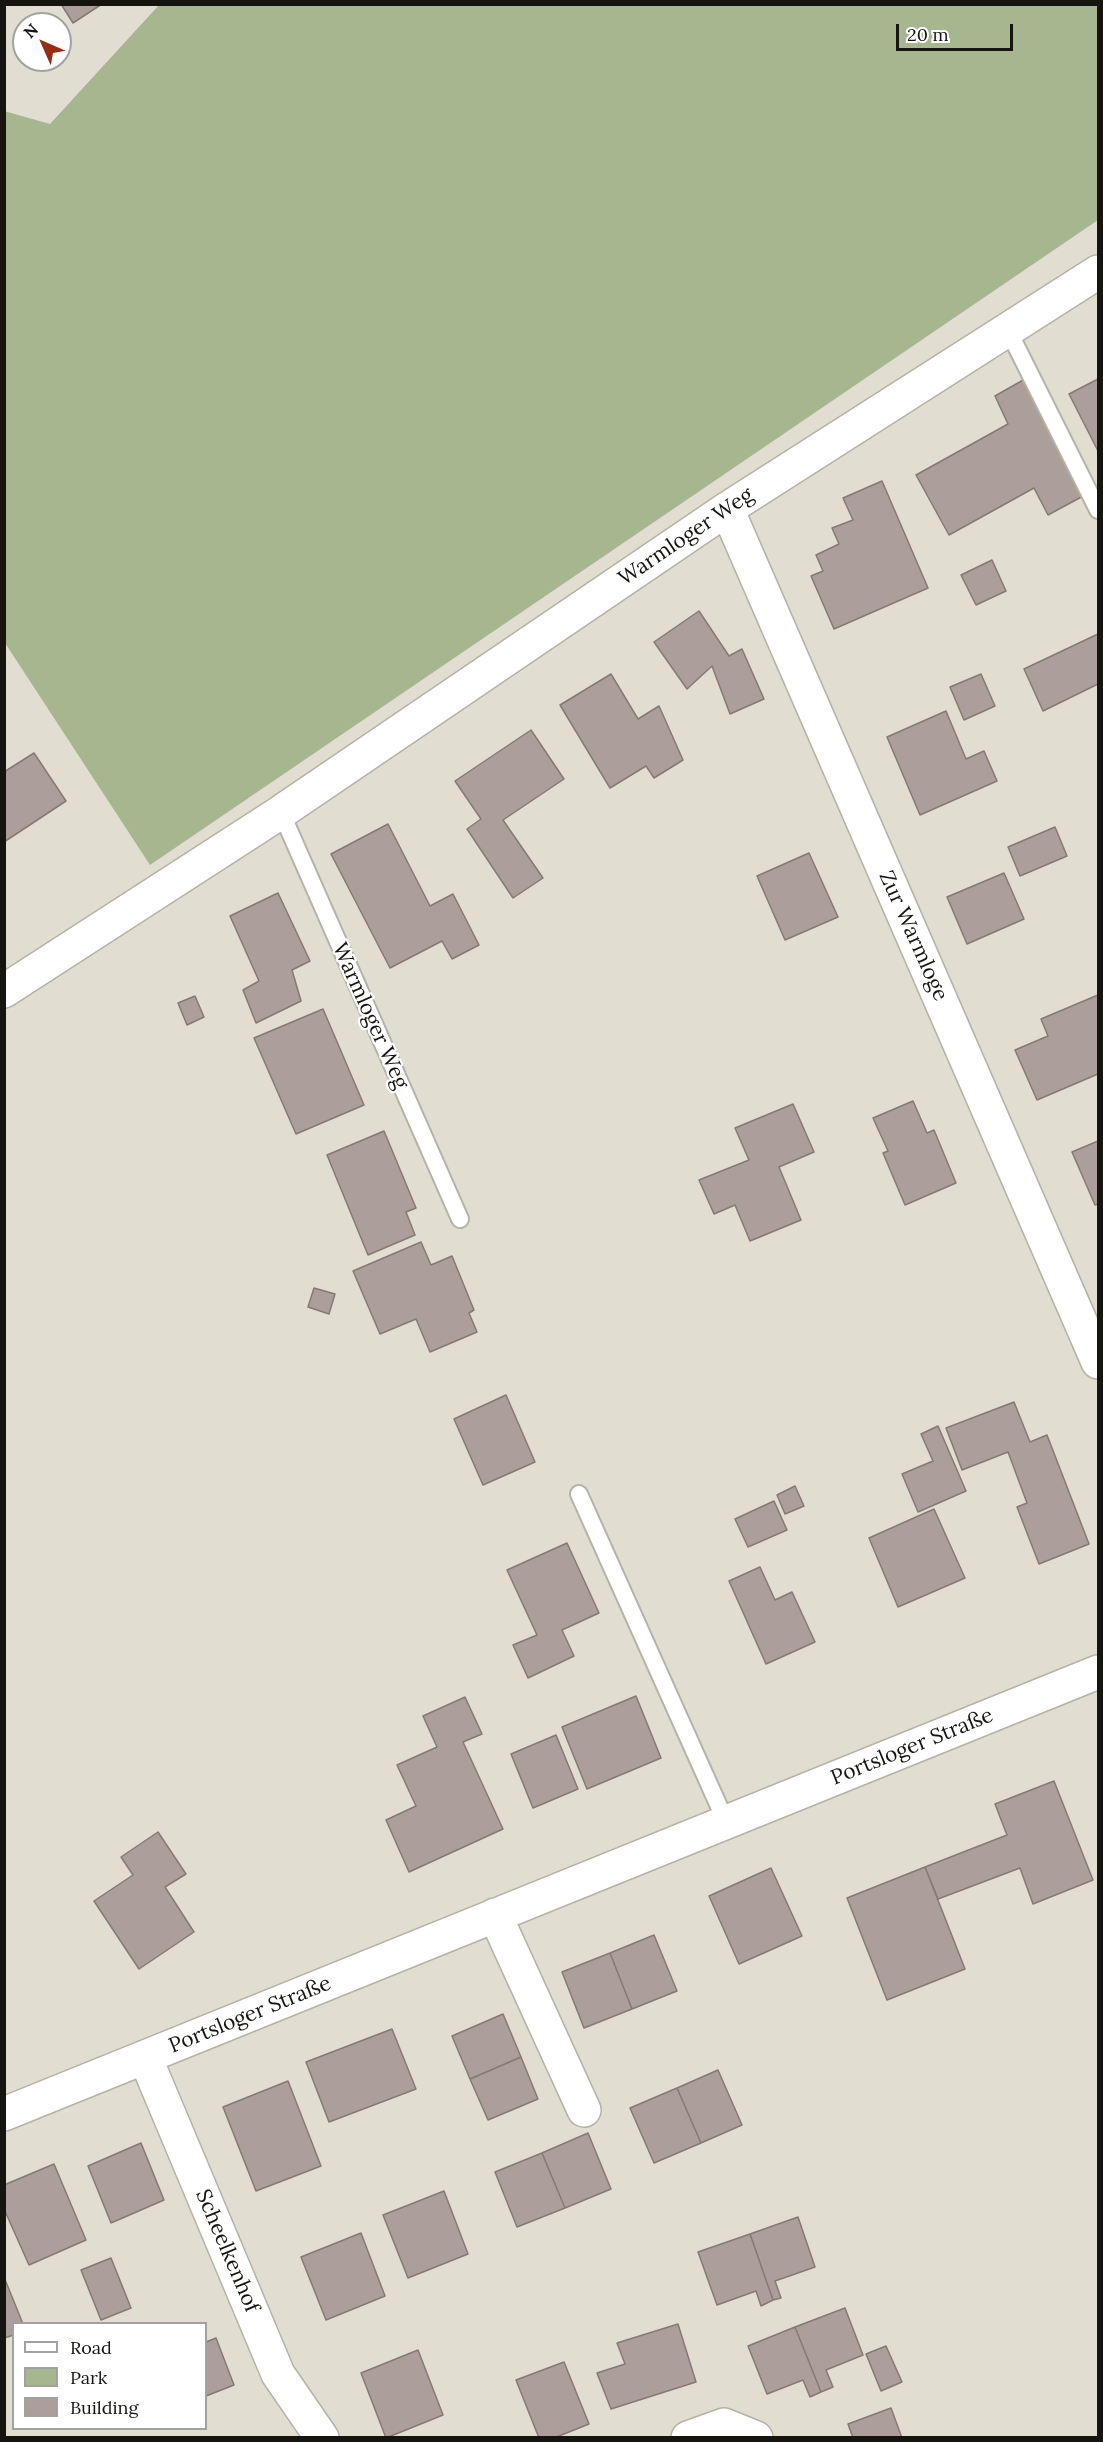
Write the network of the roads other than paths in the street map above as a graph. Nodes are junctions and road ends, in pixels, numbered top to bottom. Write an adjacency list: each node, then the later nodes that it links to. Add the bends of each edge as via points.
1 (1098, 272): 2 (street, Warmloger Weg)
2 (1008, 330): 3 (street, Warmloger Weg); 4 (lane)
3 (727, 509): 5 (street, Warmloger Weg); 8 (street, Zur Warmloge)
4 (1098, 510)
5 (281, 812): 6 (street, Warmloger Weg); 7 (lane, Warmloger Weg)
6 (4, 991)
7 (460, 1219)
8 (1098, 1362)
9 (579, 1494): 11 (lane)
10 (1098, 1672): 11 (street, Portsloger Straße)
11 (726, 1822): 12 (street, Portsloger Straße)
12 (495, 1916): 13 (street, Portsloger Straße); 14 (street)
13 (146, 2057): 15 (street, Portsloger Straße); 16 (street, Scheelkenhof, via 278,2374)
14 (584, 2110)
15 (4, 2114)
16 (322, 2438)
17 (688, 2438): 18 (street, via 724,2425)
18 (756, 2438)

